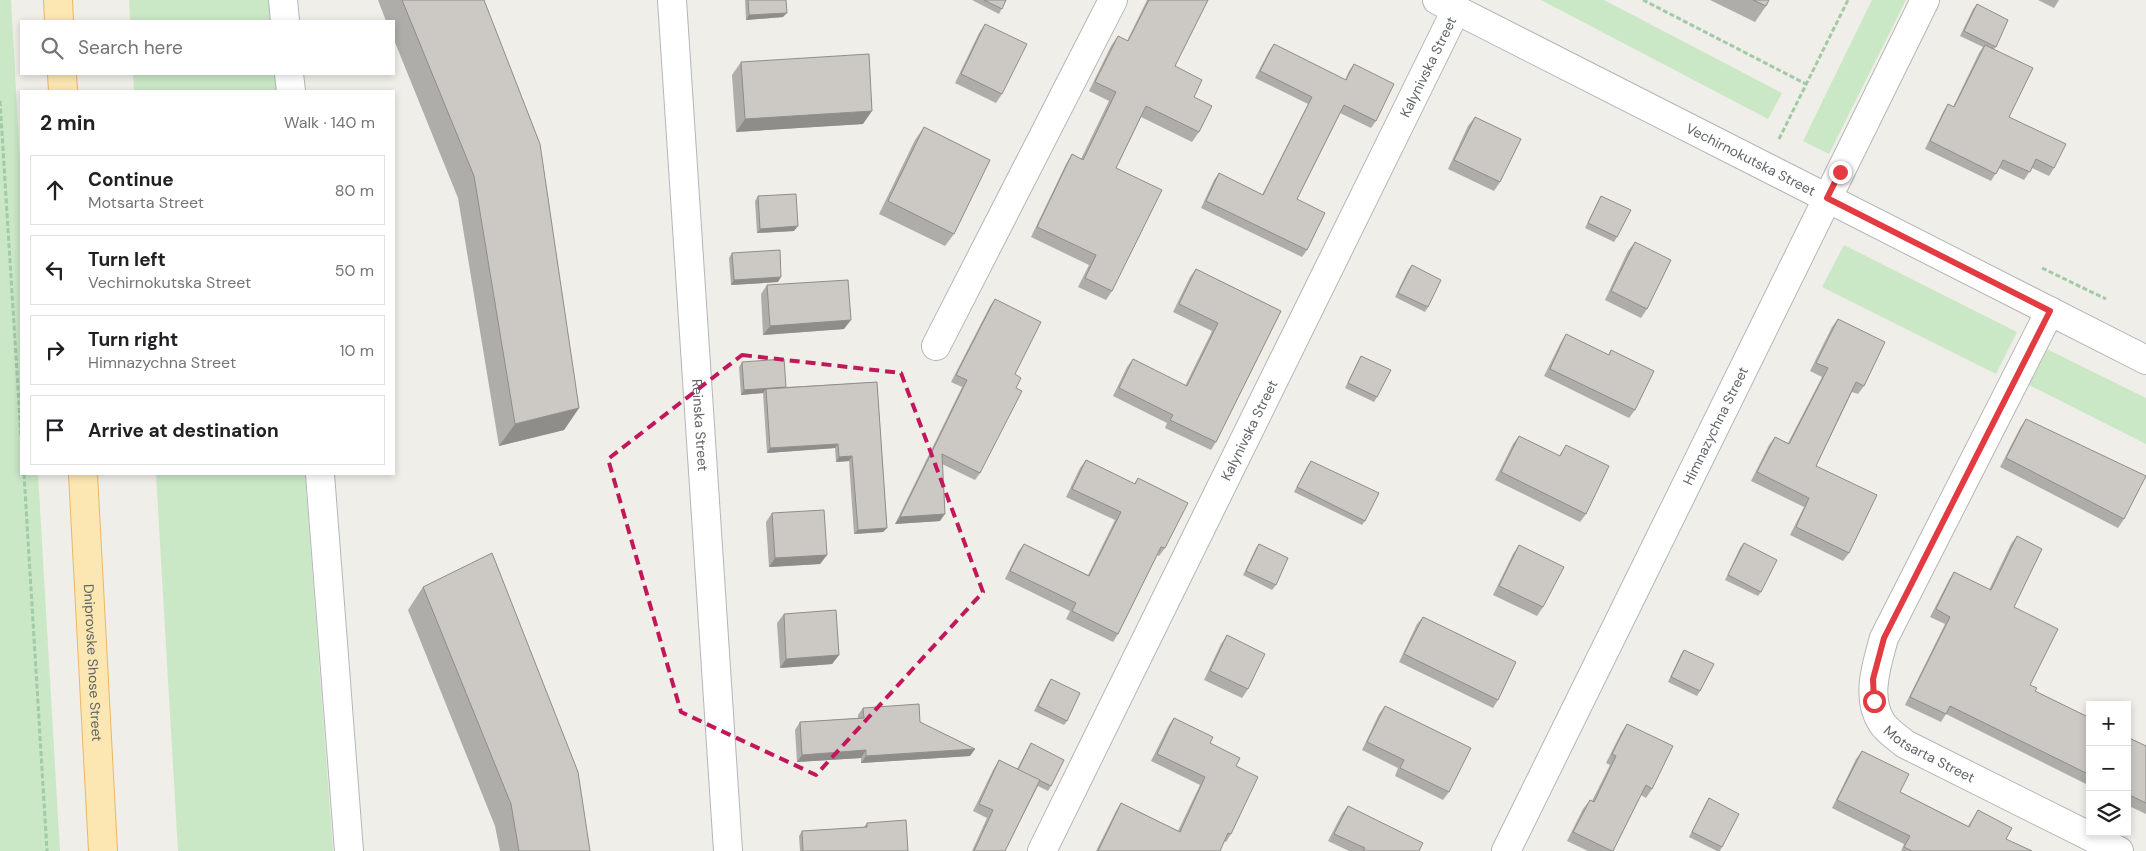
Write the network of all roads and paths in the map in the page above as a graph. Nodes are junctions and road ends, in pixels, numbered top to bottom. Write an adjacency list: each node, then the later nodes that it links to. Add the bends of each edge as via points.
1 (58, 0): 9 (main road)
2 (283, 0): 10 (street)
3 (672, 0): 29 (street, Reinska Street)
4 (1113, 0): 20 (street)
5 (1643, 0): 13 (path)
6 (1848, 0): 13 (path)
7 (1925, 0): 18 (street, Himnazychna Street)
8 (1447, 5): 18 (street, Vechirnokutska Street); 30 (street, Kalynivska Street)
9 (60, 20)
10 (285, 20)
11 (62, 75): 14 (main road)
12 (289, 75): 15 (street)
13 (1806, 84): 17 (path)
14 (63, 90)
15 (290, 90)
16 (0, 102): 22 (path)
17 (1776, 144)
18 (1827, 198): 19 (street, Vechirnokutska Street); 31 (street, Himnazychna Street)
19 (2050, 311): 21 (street, Vechirnokutska Street); 32 (street, Motsarta Street, via 1884,638 1873,679 1874,701 1882,723 1906,744)
20 (936, 346)
21 (2146, 360)
22 (20, 421)
23 (24, 475): 26 (path)
24 (83, 475): 27 (main road, Dniprovske Shose Street)
25 (320, 475): 28 (street)
26 (48, 851)
27 (103, 851)
28 (350, 851)
29 (728, 851)
30 (1042, 851)
31 (1506, 851)
32 (2119, 851)

